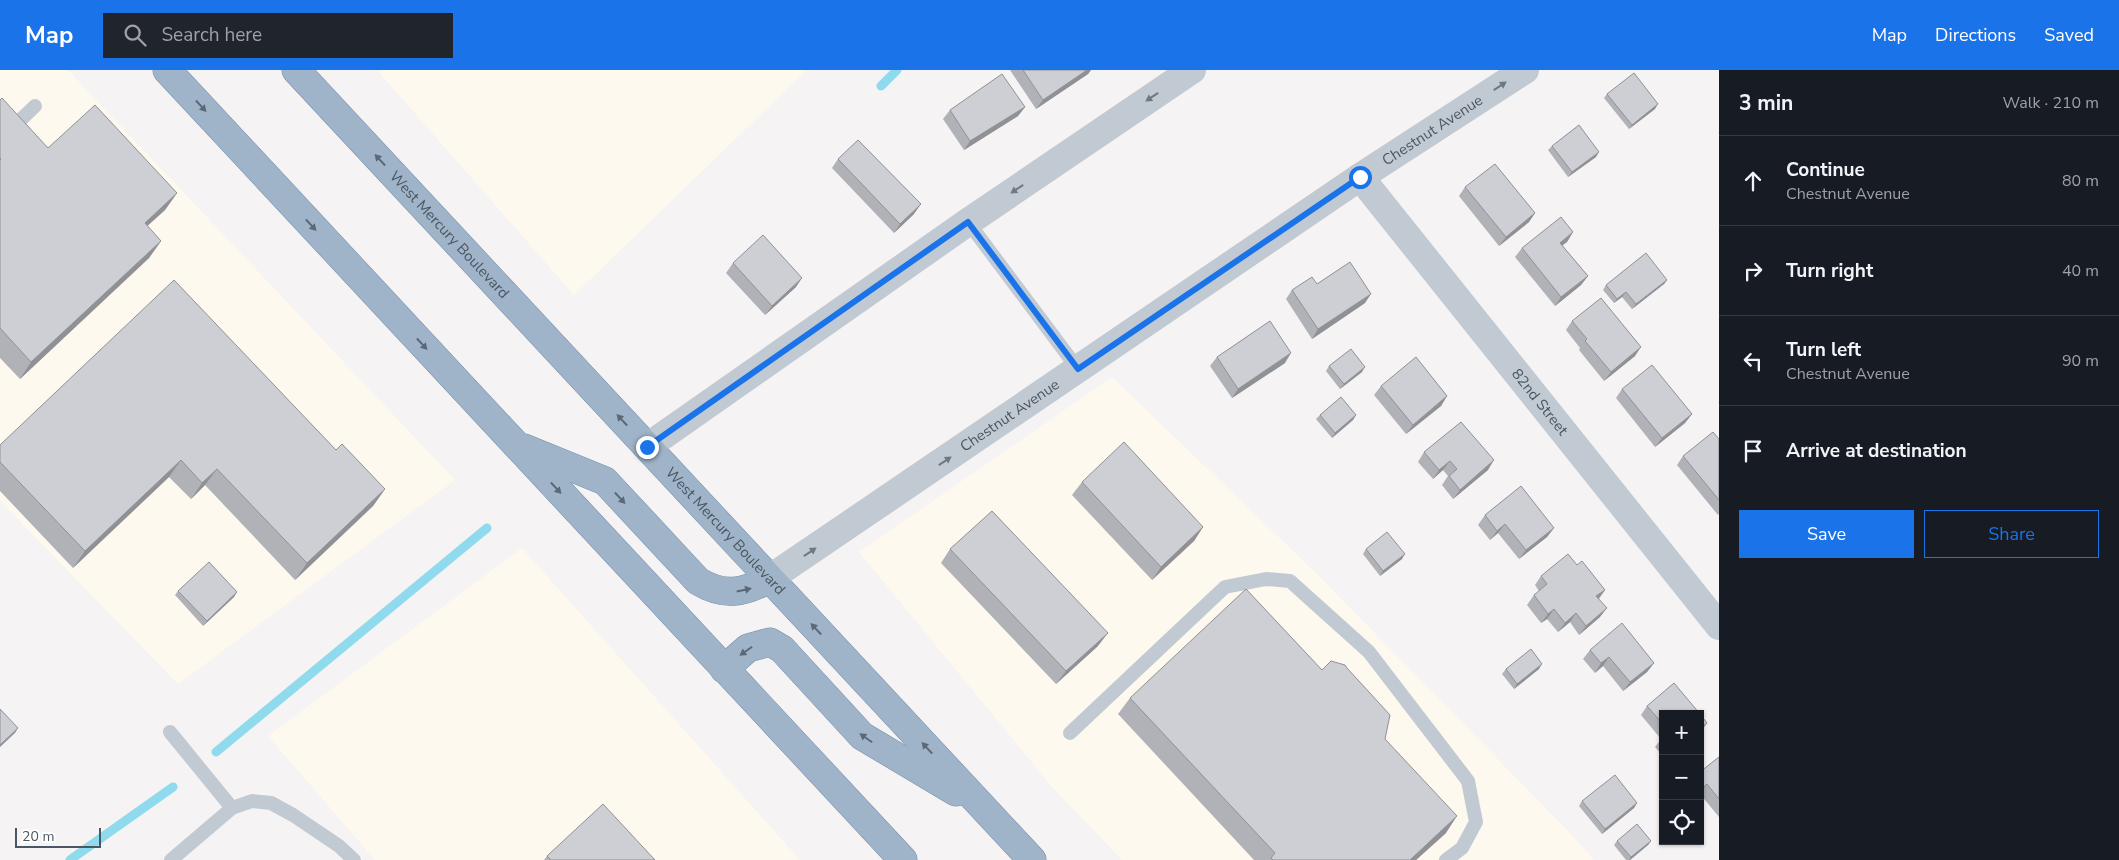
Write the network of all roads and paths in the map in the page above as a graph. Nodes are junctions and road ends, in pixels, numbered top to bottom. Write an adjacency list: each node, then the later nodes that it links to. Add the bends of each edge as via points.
1 (168, 70): 10 (highway, one-way to 10)
2 (296, 70): 11 (highway, West Mercury Boulevard, one-way to 2)
3 (1192, 70): 8 (street, one-way to 8)
4 (1525, 70): 7 (street, Chestnut Avenue, one-way to 4)
5 (35, 106): 6 (lane)
6 (7, 132)
7 (1360, 177): 9 (street, Chestnut Avenue); 13 (street, 82nd Street)
8 (968, 222): 9 (lane); 11 (street)
9 (1078, 369): 12 (street, Chestnut Avenue, one-way to 9)
10 (516, 445): 12 (highway, one-way to 12, via 605,482 698,581 711,589 740,591); 14 (highway, one-way to 14)
11 (647, 447): 12 (highway, West Mercury Boulevard)
12 (769, 579): 18 (highway, West Mercury Boulevard, one-way to 12)
13 (1719, 626)
14 (724, 669): 18 (highway, one-way to 14, via 862,736 782,649 770,642 748,648); 21 (highway)
15 (170, 732): 17 (lane)
16 (1070, 734): 23 (lane, via 1225,587 1266,579 1290,581 1369,652 1468,781 1476,822 1462,848)
17 (232, 808): 19 (lane); 20 (lane, via 252,801 271,803 339,846)
18 (983, 808): 22 (highway, West Mercury Boulevard)
19 (171, 860)
20 (354, 860)
21 (903, 860)
22 (1032, 860)
23 (1446, 860)

